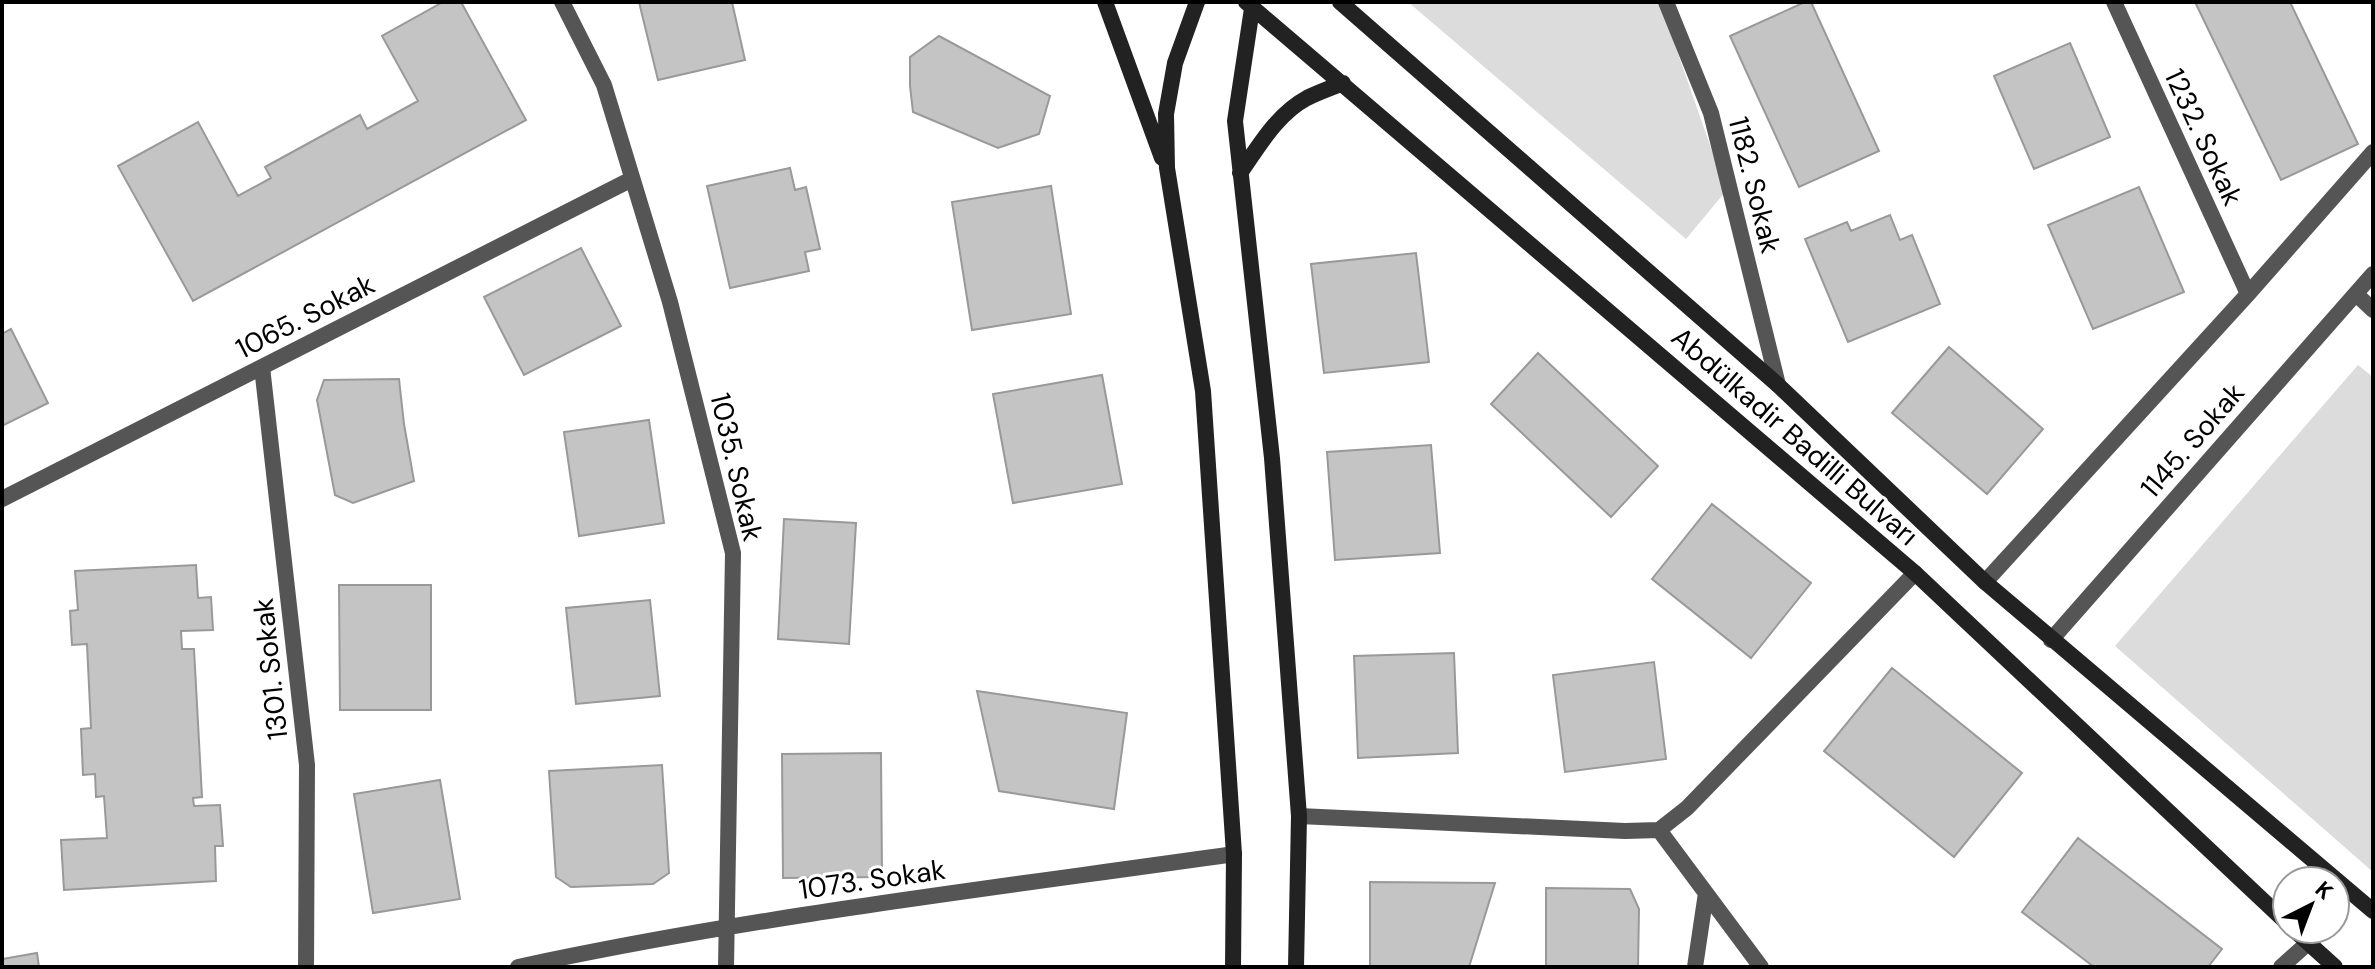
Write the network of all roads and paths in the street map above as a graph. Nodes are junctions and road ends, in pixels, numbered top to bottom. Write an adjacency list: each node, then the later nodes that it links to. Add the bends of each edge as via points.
1 (562, 2): 12 (street, 1035. Sokak, via 604,85)
2 (1105, 2): 11 (main road)
3 (1197, 2): 11 (main road, via 1170,88)
4 (1340, 2): 18 (main road, Abdülkadir Badilli Bulvarı)
5 (1666, 2): 18 (street, 1182. Sokak, via 1711,113)
6 (2114, 2): 14 (street, 1232. Sokak)
7 (1250, 3): 8 (main road, Abdülkadir Badilli Bulvarı); 10 (main road, Abdülkadir Badilli Bulvarı, via 1235,121)
8 (1343, 83): 10 (main road, via 1283,116); 20 (main road, Abdülkadir Badilli Bulvarı)
9 (2373, 152): 14 (street)
10 (1240, 173): 23 (main road, Abdülkadir Badilli Bulvarı, via 1272,458)
11 (1168, 175): 25 (main road, via 1203,391)
12 (632, 179): 17 (street, 1065. Sokak); 29 (street, 1035. Sokak, via 670,302 733,553)
13 (2373, 274): 15 (street, 1145. Sokak)
14 (2248, 294): 21 (street)
15 (2356, 294): 16 (street); 22 (street, 1145. Sokak)
16 (2373, 310)
17 (262, 367): 19 (street, 1065. Sokak); 32 (street, 1301. Sokak, via 307,765)
18 (1778, 385): 21 (main road, Abdülkadir Badilli Bulvarı)
19 (2, 499)
20 (1915, 573): 24 (street, via 1687,808); 27 (main road, Abdülkadir Badilli Bulvarı)
21 (1985, 582): 22 (main road, Abdülkadir Badilli Bulvarı)
22 (2051, 640): 28 (main road, Abdülkadir Badilli Bulvarı)
23 (1299, 816): 24 (street); 36 (main road, Abdülkadir Badilli Bulvarı)
24 (1659, 830): 26 (street)
25 (1234, 854): 29 (street, 1073. Sokak); 35 (main road)
26 (1706, 893): 37 (street); 38 (street)
27 (2271, 908)
28 (2373, 911)
29 (726, 926): 33 (street, 1073. Sokak); 34 (street, 1035. Sokak)
30 (2306, 945): 39 (street)
31 (2310, 945): 40 (main road)
32 (306, 967)
33 (518, 967)
34 (726, 967)
35 (1233, 967)
36 (1296, 967)
37 (1695, 967)
38 (1761, 967)
39 (2281, 967)
40 (2335, 967)

